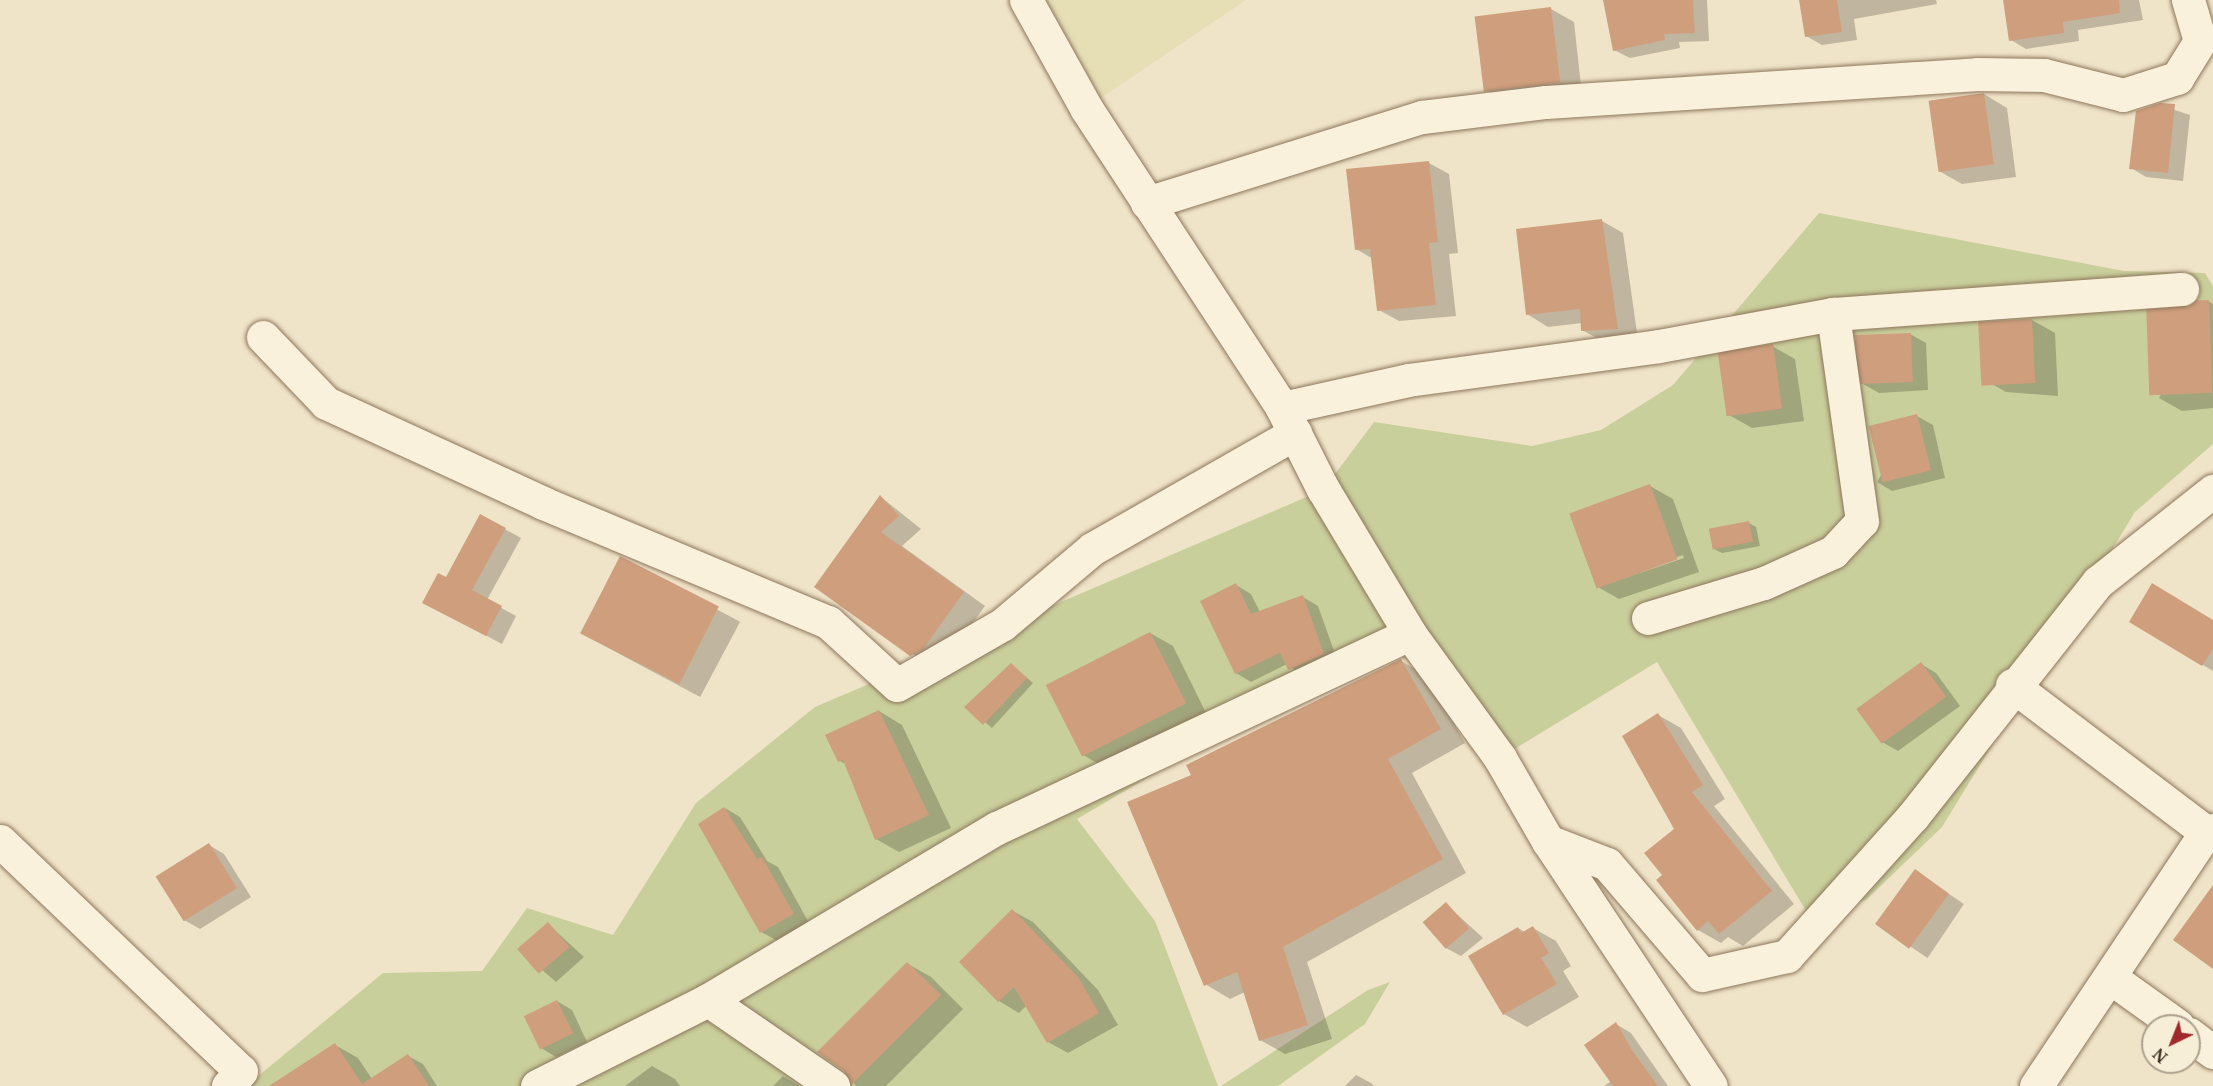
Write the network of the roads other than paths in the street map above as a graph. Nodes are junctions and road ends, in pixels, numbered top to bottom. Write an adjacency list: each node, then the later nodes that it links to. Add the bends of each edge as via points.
1 (1026, 0): 3 (street)
2 (2188, 0): 3 (street, via 2200,41 2177,78 2123,96 2044,75 1977,74 1546,102 1412,120)
3 (1147, 203): 7 (street)
4 (2181, 289): 5 (street)
5 (1833, 314): 7 (street, via 1659,346 1408,380); 9 (street, via 1862,521 1833,552 1764,583)
6 (263, 337): 7 (street, via 326,403 543,503 828,622 897,685 1002,624 1092,549)
7 (1288, 421): 10 (street)
8 (2213, 491): 11 (street, via 2098,582)
9 (1648, 618)
10 (1410, 634): 14 (street, via 1500,758); 16 (street, via 997,828)
11 (2012, 685): 12 (street); 14 (street, via 1913,816 1787,956 1702,975 1607,864)
12 (2210, 831): 15 (street)
13 (0, 841): 19 (street, via 241,1071)
14 (1548, 841): 21 (street)
15 (2110, 978): 17 (street); 22 (street)
16 (708, 1000): 18 (street); 20 (street)
17 (2161, 1014)
18 (549, 1083)
19 (228, 1086)
20 (833, 1086)
21 (1711, 1086)
22 (2037, 1086)

